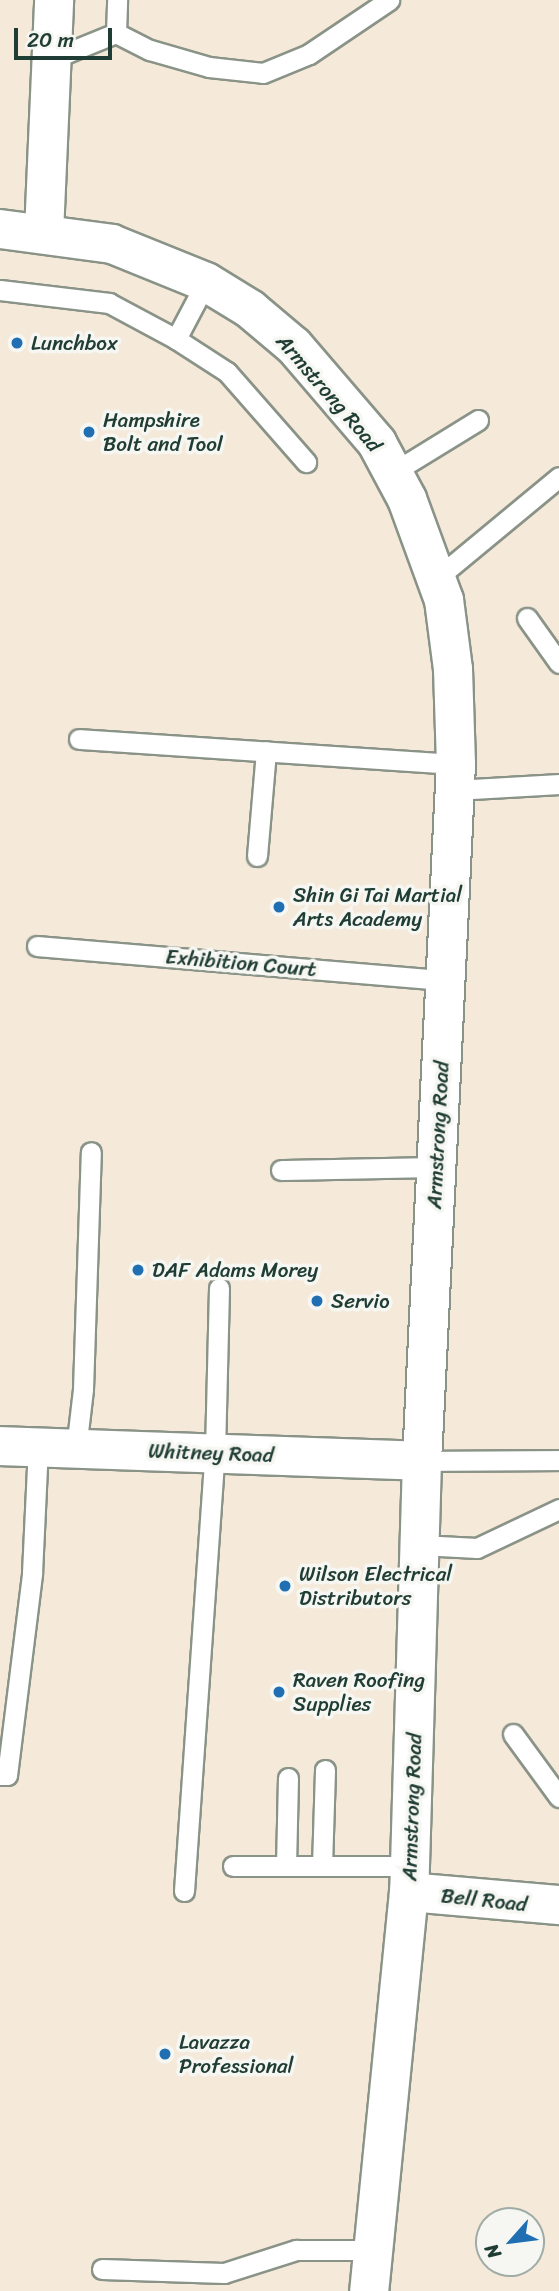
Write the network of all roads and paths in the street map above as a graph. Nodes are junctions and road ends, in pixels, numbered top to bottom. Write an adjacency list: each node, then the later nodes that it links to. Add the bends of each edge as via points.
1 (54, 0): 5 (street)
2 (117, 0): 4 (lane)
3 (389, 0): 4 (lane, via 309,54 263,73 209,67 150,50)
4 (116, 33): 5 (lane)
5 (52, 59): 7 (street)
6 (0, 229): 7 (street, Armstrong Road)
7 (44, 233): 8 (street, Armstrong Road, via 112,244)
8 (206, 282): 10 (lane); 13 (street, Armstrong Road, via 250,309 294,346 377,443)
9 (0, 290): 10 (lane, via 109,303)
10 (176, 339): 12 (lane, via 227,372)
11 (478, 420): 13 (lane)
12 (306, 462)
13 (393, 473): 15 (street, Armstrong Road)
14 (559, 477): 15 (lane)
15 (437, 578): 20 (street, Armstrong Road, via 453,670)
16 (527, 618): 17 (lane)
17 (559, 663)
18 (79, 739): 19 (lane)
19 (266, 751): 20 (lane); 22 (lane)
20 (456, 776): 21 (lane); 24 (street, Armstrong Road)
21 (559, 784)
22 (257, 856)
23 (37, 946): 24 (lane, Exhibition Court)
24 (446, 980): 26 (street, Armstrong Road)
25 (91, 1152): 31 (lane, via 84,1376)
26 (437, 1167): 27 (lane); 34 (street, Armstrong Road)
27 (281, 1170)
28 (219, 1288): 32 (lane)
29 (0, 1446): 30 (street, Whitney Road)
30 (38, 1448): 31 (street, Whitney Road); 39 (lane, via 32,1573 7,1775)
31 (76, 1449): 32 (street, Whitney Road)
32 (215, 1452): 34 (street, Whitney Road); 46 (lane)
33 (559, 1460): 34 (lane)
34 (422, 1461): 36 (street, Armstrong Road)
35 (559, 1509): 36 (lane, via 477,1548)
36 (420, 1545): 45 (street, Armstrong Road)
37 (513, 1734): 41 (lane)
38 (325, 1770): 44 (lane)
39 (0, 1775)
40 (288, 1778): 43 (lane)
41 (559, 1797)
42 (233, 1866): 43 (lane)
43 (286, 1866): 44 (lane)
44 (322, 1866): 45 (lane)
45 (410, 1879): 47 (street, Bell Road); 48 (street, Armstrong Road)
46 (184, 1891)
47 (559, 1905)
48 (373, 2250): 49 (lane, via 296,2250 224,2273); 50 (street, Armstrong Road)
49 (102, 2269)
50 (369, 2291)

